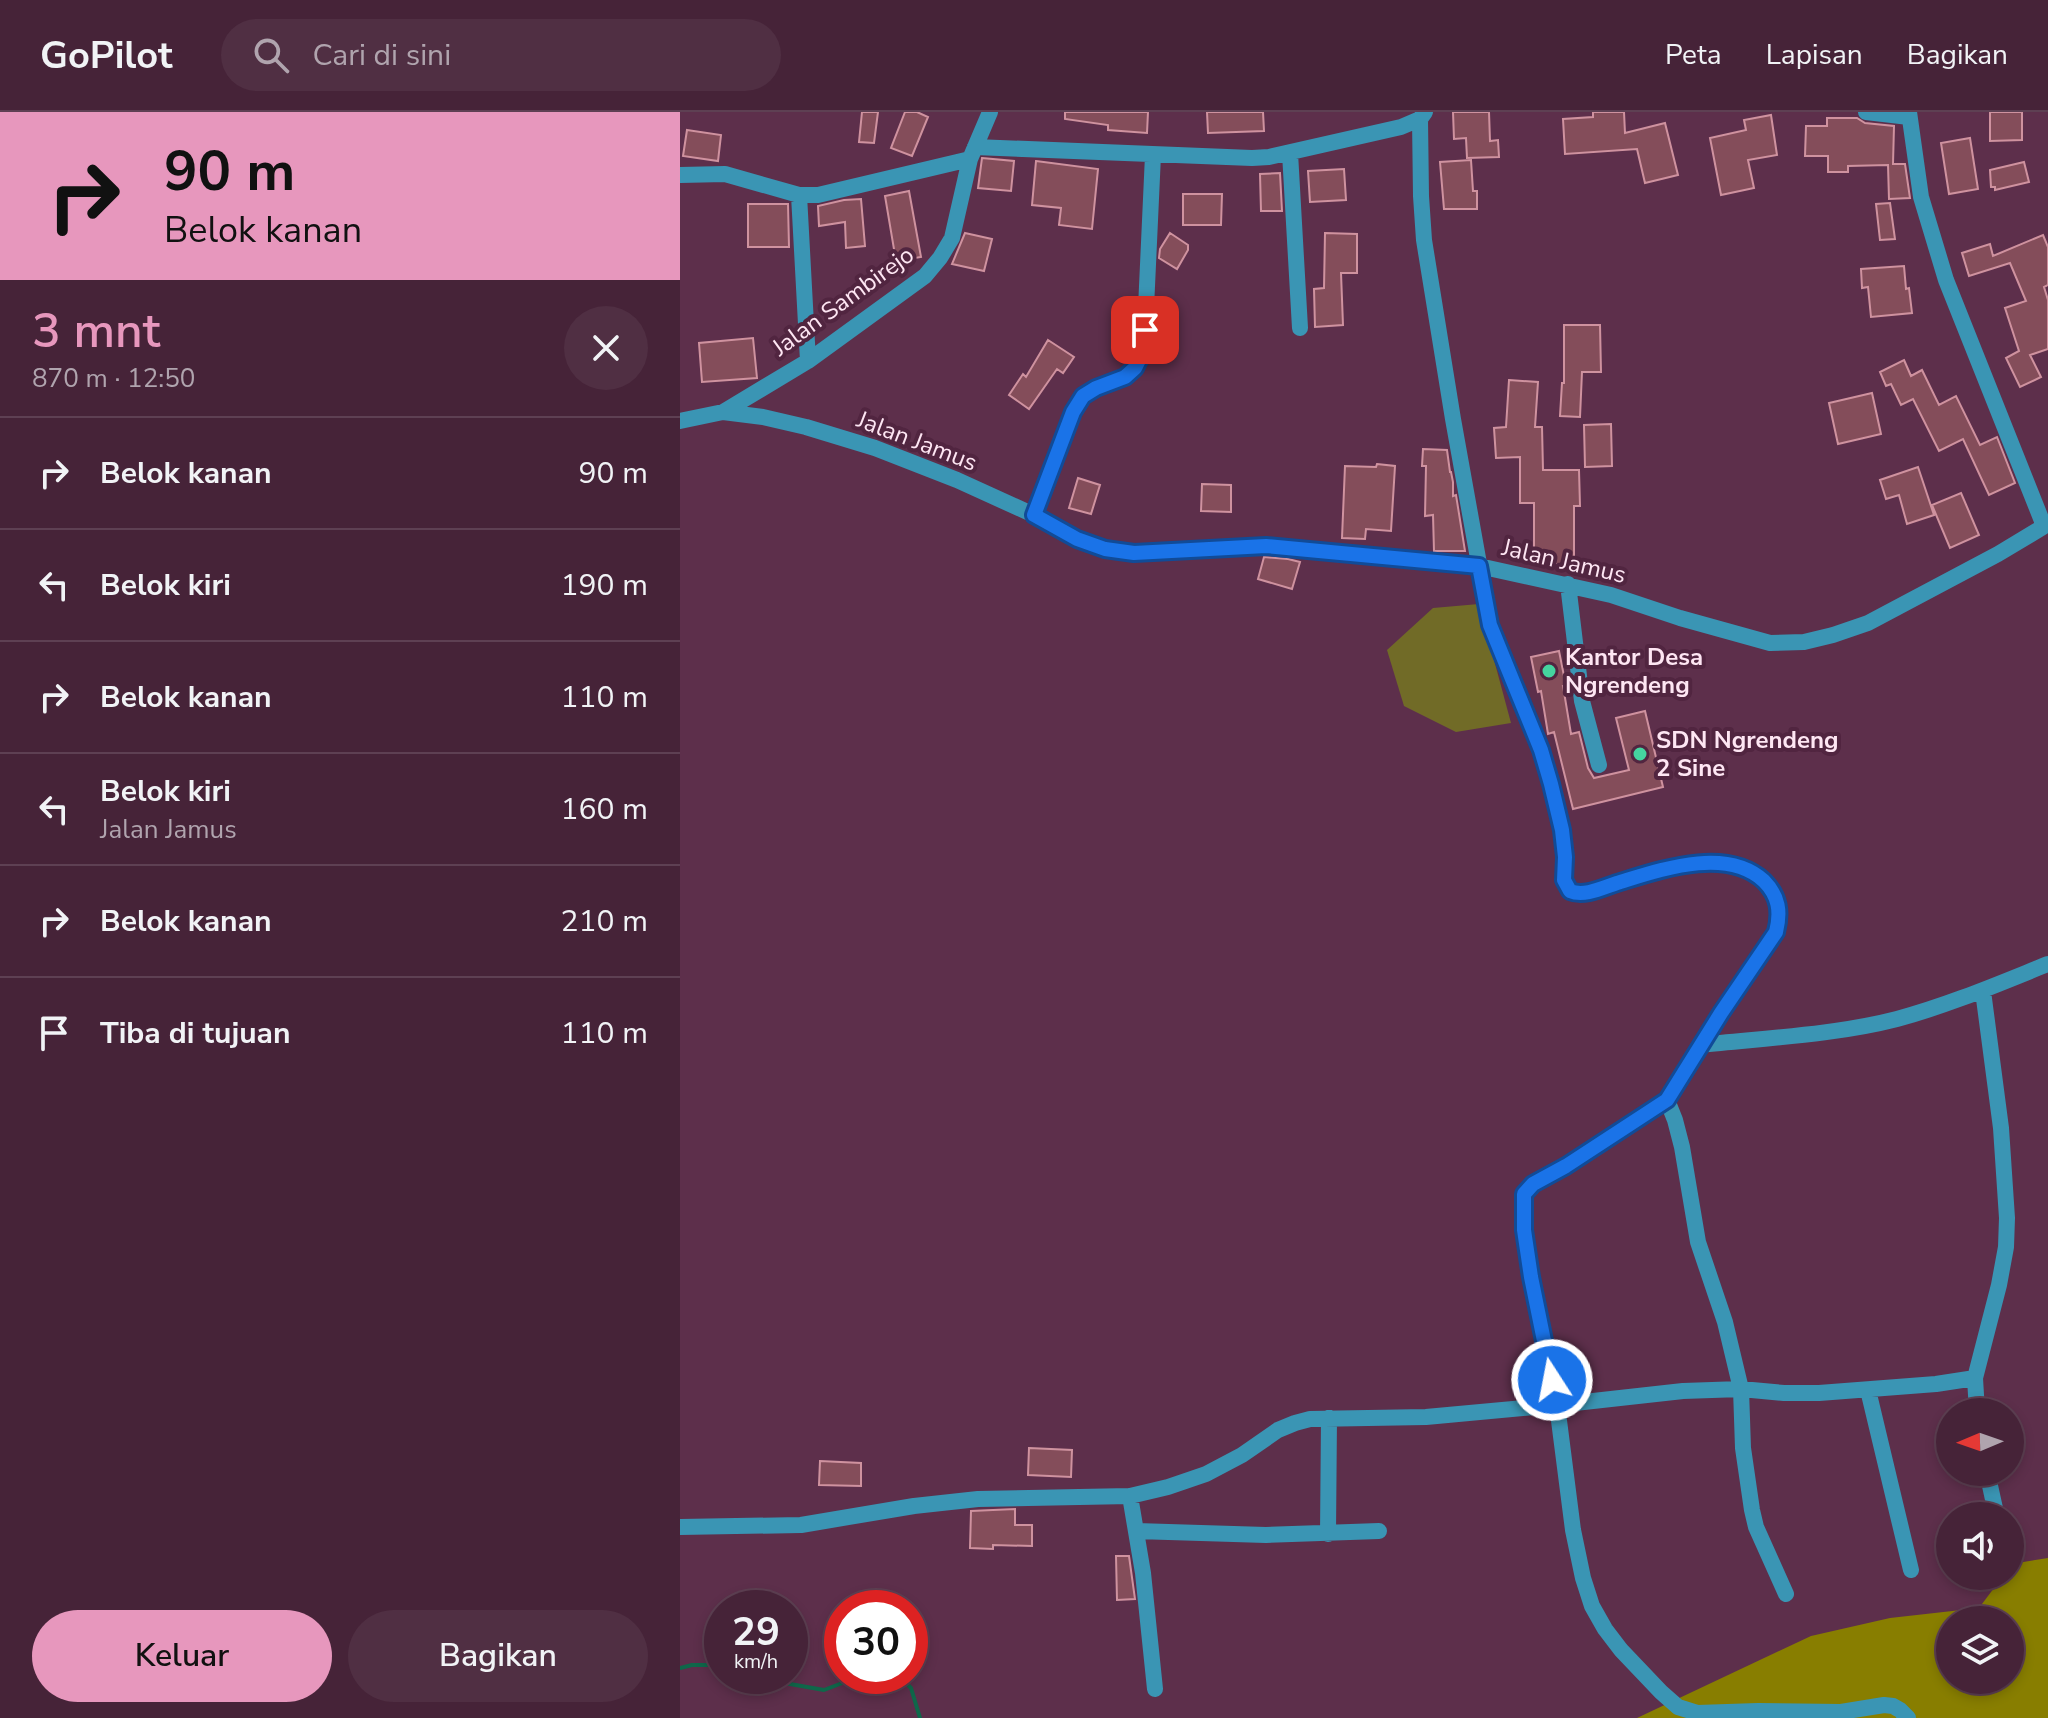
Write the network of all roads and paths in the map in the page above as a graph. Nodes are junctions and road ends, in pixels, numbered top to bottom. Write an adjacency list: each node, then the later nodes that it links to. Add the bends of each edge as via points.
1 (990, 112): 5 (street, Jalan Sambirejo)
2 (1866, 112): 3 (street)
3 (1909, 114): 15 (street, via 1921,197 1946,280)
4 (1422, 115): 6 (street, via 1401,127); 16 (street, via 1424,240)
5 (973, 153): 7 (street); 9 (street, via 826,193); 11 (street, Jalan Sambirejo, via 952,238 925,276)
6 (1290, 153): 7 (street, via 1252,158); 10 (street)
7 (1153, 155): 14 (street, via 1142,354 1125,377 1083,396)
8 (680, 175): 9 (street, via 725,174)
9 (799, 195): 11 (street)
10 (1300, 328)
11 (808, 361): 12 (street, Jalan Sambirejo)
12 (723, 412): 13 (street, Jalan Jamus); 14 (street, Jalan Jamus, via 806,427 875,448)
13 (680, 421)
14 (1034, 515): 16 (street, Jalan Jamus, via 1077,539 1134,553 1266,546)
15 (2046, 525): 17 (street, Jalan Jamus, via 1868,623 1804,642 1770,643)
16 (1479, 566): 17 (street, Jalan Jamus); 21 (street, via 1490,625 1551,784 1570,891 1592,891 1699,862 1742,867 1761,878 1777,901 1776,932)
17 (1568, 584): 18 (street, via 1582,701)
18 (1599, 765)
19 (2048, 964): 20 (street)
20 (1983, 991): 21 (street, via 1865,1026); 23 (street, via 2007,1218 1999,1285)
21 (1700, 1045): 22 (street)
22 (1667, 1100): 24 (street, via 1682,1147 1698,1242); 27 (street, via 1524,1194 1531,1277)
23 (1975, 1378): 25 (street); 26 (street)
24 (1741, 1389): 25 (street); 27 (street); 35 (street, via 1752,1510)
25 (1868, 1390): 34 (street)
26 (1976, 1398)
27 (1557, 1405): 28 (street, via 1426,1417); 37 (street, via 1573,1530 1592,1606 1621,1650 1678,1707 1711,1714 1841,1712 1884,1705)
28 (1329, 1418): 29 (street, via 1295,1423 1206,1474); 33 (street)
29 (1130, 1496): 30 (street, via 978,1499 801,1525); 31 (street)
30 (680, 1527)
31 (1136, 1531): 33 (street); 36 (street)
32 (1379, 1531): 33 (street)
33 (1328, 1534)
34 (1911, 1570)
35 (1786, 1594)
36 (1155, 1689)
37 (1908, 1718)

